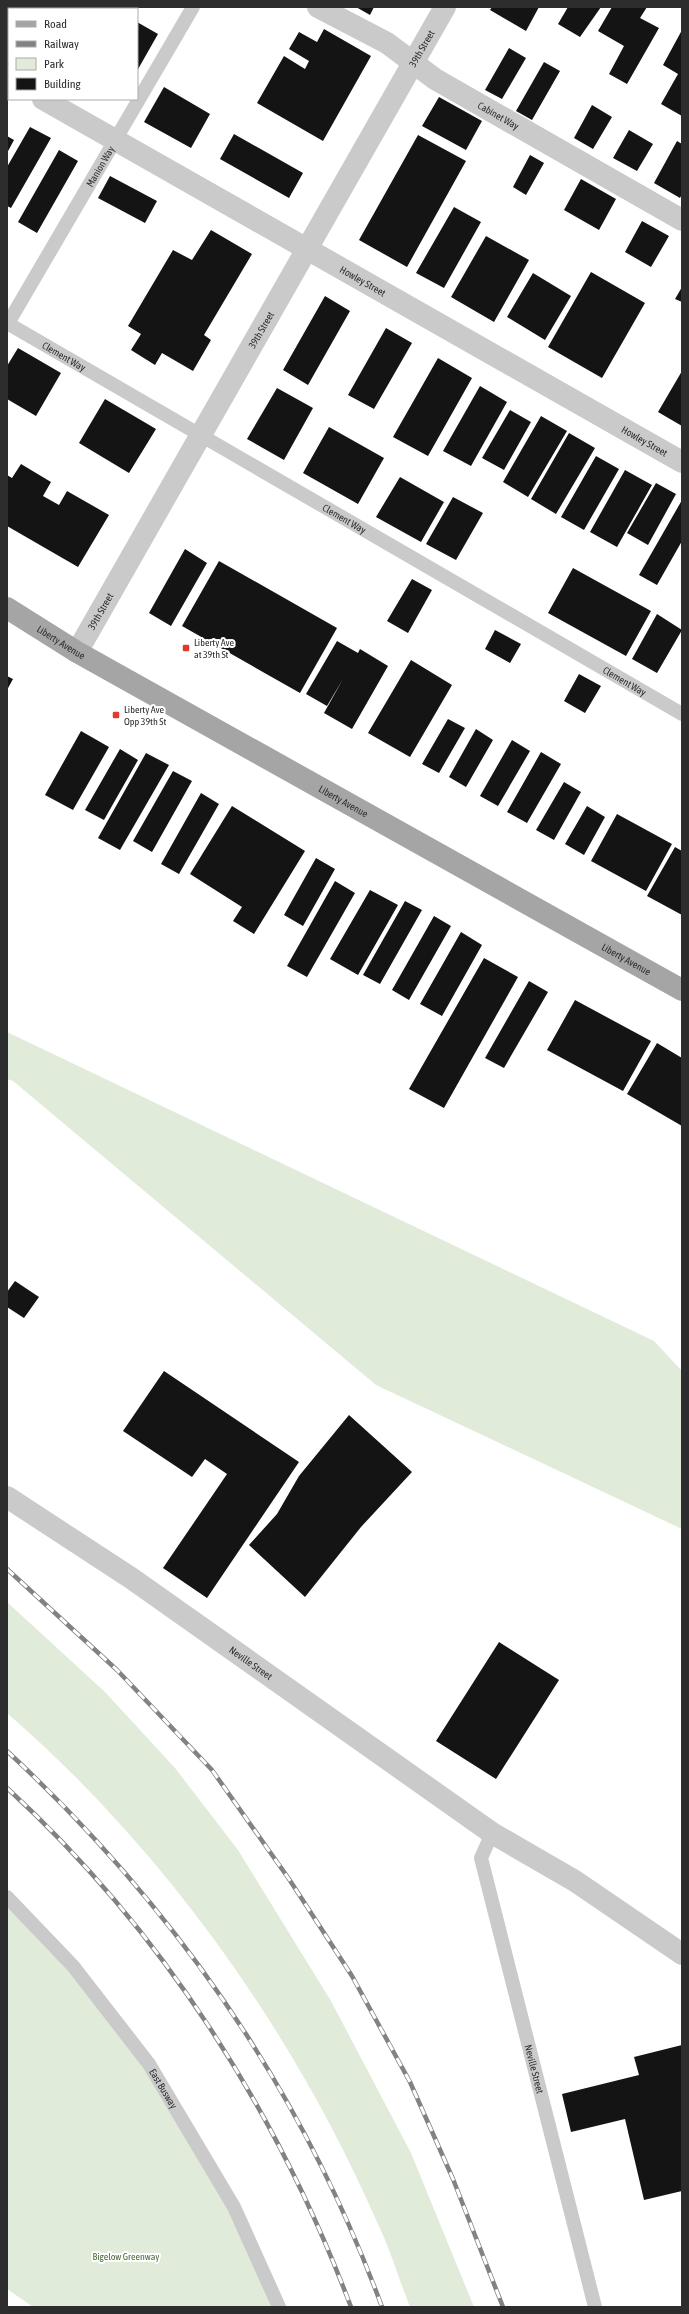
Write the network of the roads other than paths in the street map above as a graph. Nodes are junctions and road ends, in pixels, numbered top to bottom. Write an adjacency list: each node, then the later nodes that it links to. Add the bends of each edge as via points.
1 (192, 7): 6 (lane, Manion Way)
2 (318, 7): 4 (street, Cabinet Way, via 387,43)
3 (445, 7): 4 (street, 39th Street)
4 (413, 62): 7 (street, Cabinet Way, via 435,79); 8 (street, 39th Street)
5 (46, 100): 6 (street, Howley Street)
6 (115, 140): 8 (street, Howley Street); 9 (lane, Manion Way)
7 (682, 220)
8 (307, 248): 10 (street, 39th Street); 11 (street, Howley Street)
9 (7, 324): 10 (lane, Clement Way)
10 (201, 435): 13 (street, 39th Street); 14 (lane, Clement Way)
11 (682, 462)
12 (7, 608): 13 (main road, Liberty Avenue)
13 (77, 652): 15 (main road, Liberty Avenue)
14 (682, 714)
15 (682, 990)
16 (7, 1497): 17 (street, Neville Street, via 131,1578)
17 (492, 1834): 19 (street, Neville Street, via 575,1881); 21 (lane, Neville Street, via 481,1858)
18 (7, 1896): 20 (lane, East Busway, via 73,1966 149,2064 234,2207)
19 (682, 1954)
20 (279, 2307)
21 (595, 2307)

